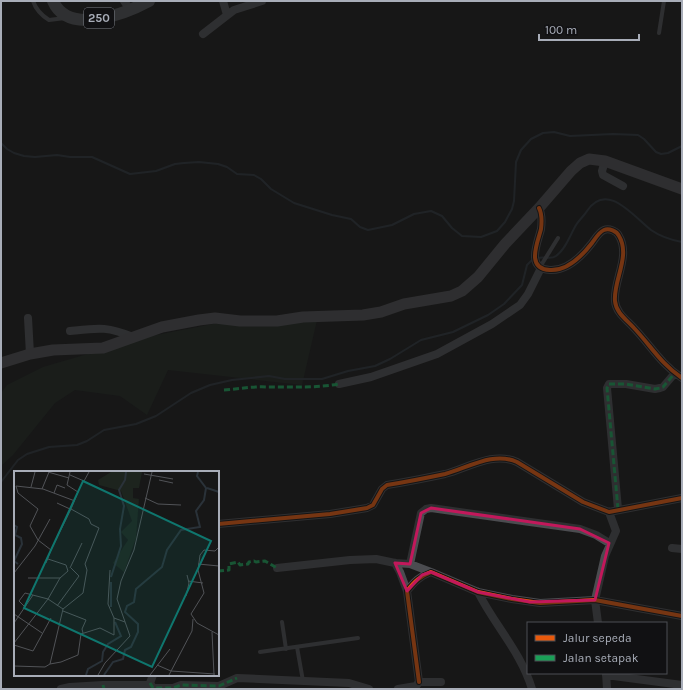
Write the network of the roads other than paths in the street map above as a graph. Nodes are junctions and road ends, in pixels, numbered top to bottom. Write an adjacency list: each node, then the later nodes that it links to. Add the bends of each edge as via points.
1 (33, 1): 9 (lane, via 35,7 49,20)
2 (54, 1): 9 (main road, 250, via 57,9)
3 (149, 1): 7 (main road, 250)
4 (223, 1): 8 (street)
5 (262, 1): 8 (street, via 234,10)
6 (664, 1): 10 (lane)
7 (127, 6): 9 (main road, 250, via 114,16 78,20)
8 (227, 15): 11 (street)
9 (69, 16)
10 (659, 33)
11 (203, 34)
12 (605, 161): 13 (street, via 602,171 604,175); 14 (main road); 15 (main road, via 589,159 580,163)
13 (623, 186)
14 (682, 188)
15 (539, 208): 17 (street, via 542,213 541,228 535,254 537,264); 20 (main road, via 478,277 462,291 451,296 404,304 363,315 303,317 277,321 215,318 199,320 162,327)
16 (558, 238): 17 (lane)
17 (541, 268): 23 (street, via 560,269 583,253 600,232 605,229 616,232 623,248 615,301 618,310 655,354); 24 (street, via 520,305 492,324 437,354 377,375)
18 (28, 318): 21 (street)
19 (70, 331): 20 (street, via 101,328 116,330)
20 (133, 337): 21 (main road, via 103,348 53,350)
21 (30, 354): 22 (main road)
22 (1, 363)
23 (678, 376): 26 (street, via 663,387 655,389 626,384 609,384 607,388)
24 (339, 384)
25 (682, 498): 26 (street)
26 (618, 510): 27 (street)
27 (609, 512): 28 (street, via 583,502 517,462 494,458 445,474 387,485 373,505 367,508 330,514); 29 (street, via 616,531)
28 (219, 524)
29 (609, 543): 33 (street, via 596,534 580,529 431,508 421,513); 38 (street)
30 (672, 548): 31 (street)
31 (682, 549)
32 (395, 563): 33 (street); 34 (street, via 383,560 356,560); 36 (street)
33 (410, 564): 35 (street)
34 (277, 568)
35 (431, 572): 36 (street, via 422,575); 37 (street)
36 (407, 591): 48 (street)
37 (478, 592): 38 (street, via 540,603); 56 (street, via 514,649)
38 (595, 600): 39 (street); 41 (street)
39 (682, 616)
40 (282, 622): 44 (lane)
41 (598, 622)
42 (358, 638): 43 (lane)
43 (297, 647): 44 (lane); 47 (lane)
44 (286, 649): 45 (lane)
45 (260, 652)
46 (606, 674): 51 (street); 57 (street)
47 (303, 681): 50 (street, via 234,678 219,686 181,685 174,688); 54 (street, via 349,682)
48 (419, 682): 49 (street); 55 (street, via 416,686)
49 (441, 682)
50 (152, 684): 52 (street)
51 (679, 686)
52 (104, 687): 53 (street, via 70,686)
53 (60, 689)
54 (369, 689)
55 (398, 689)
56 (532, 689)
57 (608, 689)

